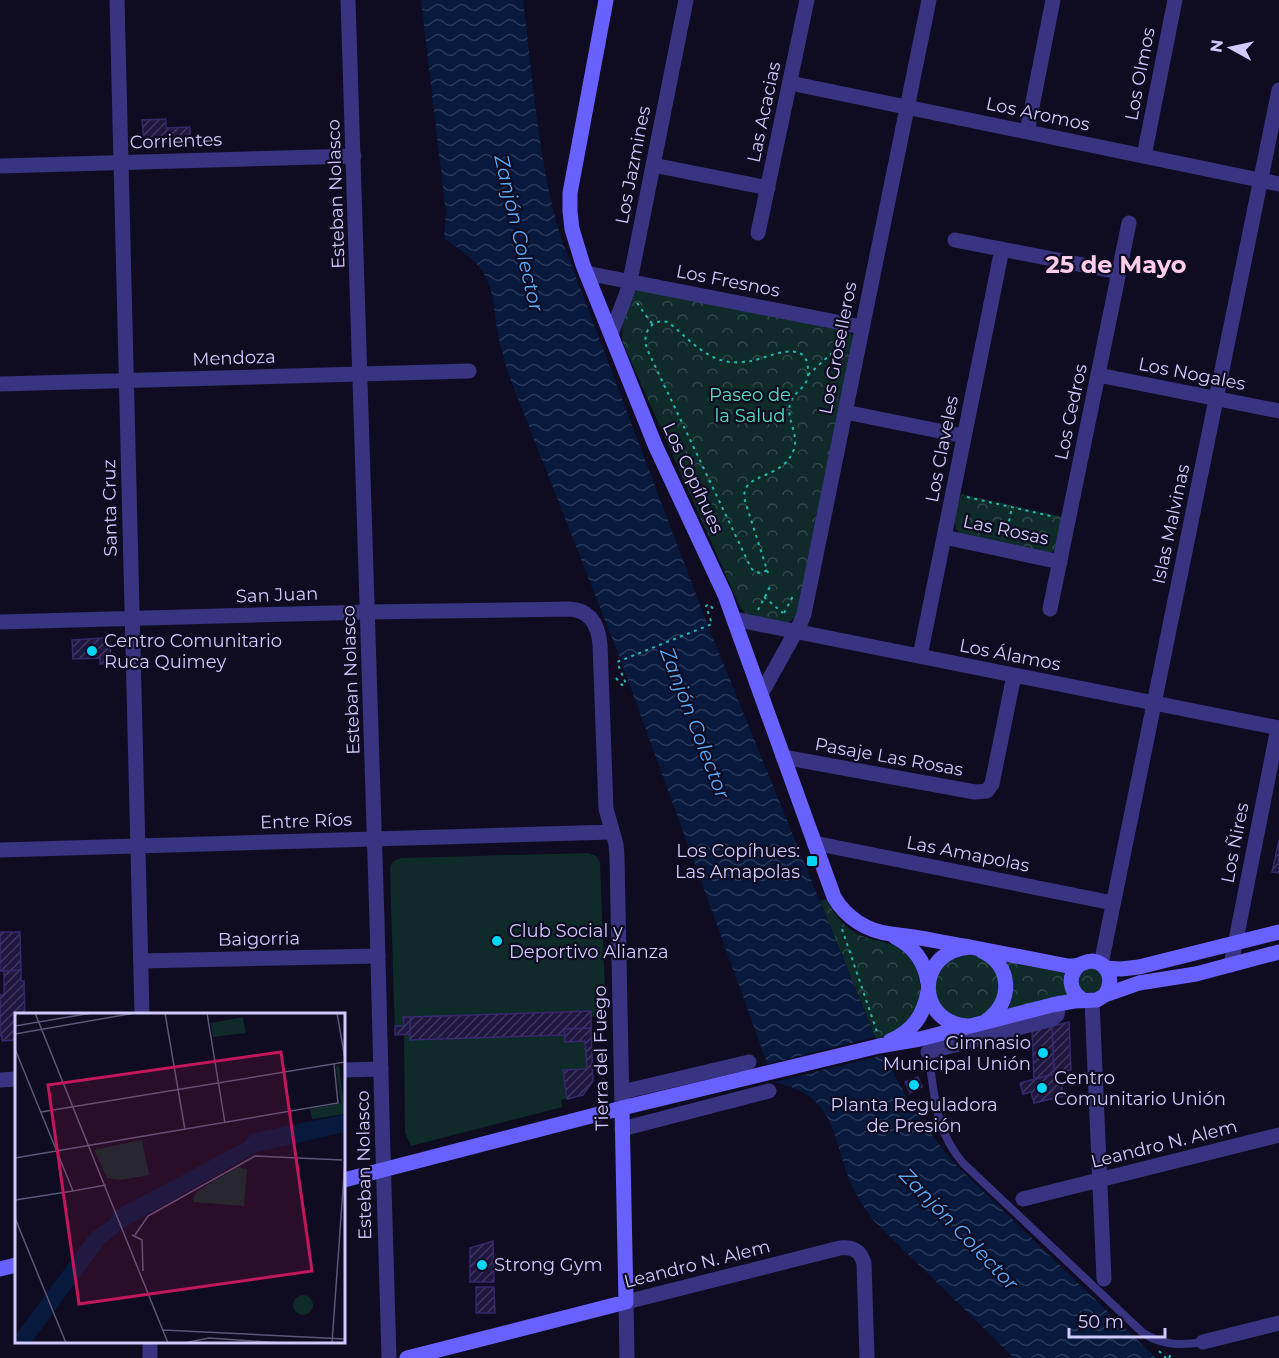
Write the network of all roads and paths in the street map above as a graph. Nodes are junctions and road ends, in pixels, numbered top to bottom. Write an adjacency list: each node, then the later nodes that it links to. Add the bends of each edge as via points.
1 (117, 0): 15 (street, Santa Cruz)
2 (348, 0): 13 (street, Esteban Nolasco)
3 (606, 0): 26 (main road, Los Copíhues, via 570,193 572,229)
4 (686, 0): 16 (street, Los Jazmines)
5 (807, 0): 9 (street, Las Acacias)
6 (929, 0): 11 (street, Los Groselleros)
7 (1053, 0): 12 (street)
8 (1175, 0): 14 (street, Los Olmos)
9 (790, 83): 11 (street, Los Aromos); 20 (street, Las Acacias)
10 (1279, 90): 18 (street, Islas Malvinas)
11 (907, 107): 12 (street, Los Aromos); 30 (street, Los Groselleros)
12 (1027, 132): 14 (street, Los Aromos)
13 (354, 156): 15 (street, Corrientes); 33 (street, Esteban Nolasco)
14 (1144, 156): 18 (street, Los Aromos)
15 (121, 162): 17 (street, Corrientes); 36 (street, Santa Cruz)
16 (653, 165): 20 (street); 27 (street, Los Jazmines)
17 (0, 166)
18 (1261, 180): 19 (street, Los Aromos); 38 (street, Islas Malvinas)
19 (1279, 184)
20 (768, 188): 22 (street, Las Acacias)
21 (1129, 223): 25 (street, Los Cedros)
22 (758, 232)
23 (955, 240): 24 (street)
24 (1002, 249): 25 (street); 41 (street, Los Claveles)
25 (1119, 272): 35 (street, Los Cedros)
26 (586, 273): 27 (street, Los Fresnos); 31 (main road, Los Copíhues)
27 (630, 281): 30 (street, Los Fresnos); 31 (street, Los Jazmines)
28 (633, 297): 29 (path)
29 (653, 325): 34 (path, via 668,322 702,350 724,361 752,361 777,352 796,352 806,360); 34 (path, via 646,334 647,349 751,568 757,573 768,572 744,493 751,483 783,466 792,452 795,442 790,404)
30 (856, 332): 34 (path); 40 (street, Los Groselleros)
31 (611, 334): 56 (main road, Los Copíhues)
32 (469, 371): 33 (street, Mendoza)
33 (361, 374): 36 (street, Mendoza); 51 (street, Esteban Nolasco)
34 (808, 375)
35 (1098, 375): 38 (street, Los Nogales); 47 (street, Los Cedros)
36 (127, 381): 37 (street, Mendoza); 55 (street, Santa Cruz)
37 (0, 384)
38 (1216, 399): 39 (street, Los Nogales); 66 (street, Islas Malvinas)
39 (1279, 411)
40 (845, 412): 41 (street); 61 (street, Los Groselleros, via 806,604)
41 (964, 436): 45 (street, Los Claveles)
42 (963, 496): 43 (path)
43 (1012, 507): 44 (path); 46 (path)
44 (1061, 518)
45 (944, 537): 47 (street, Las Rosas); 62 (street, Los Claveles)
46 (1005, 542)
47 (1060, 562): 50 (street, Los Cedros)
48 (770, 587): 49 (path)
49 (765, 597): 52 (path); 54 (path)
50 (1050, 609)
51 (368, 612): 53 (street, San Juan, via 569,609); 55 (street, San Juan); 70 (street, Esteban Nolasco)
52 (784, 613)
53 (590, 616): 69 (street, Tierra del Fuego, via 600,638 606,809)
54 (754, 616)
55 (132, 618): 57 (street, San Juan); 72 (street, Santa Cruz)
56 (734, 619): 61 (street, Los Álamos); 65 (main road, Los Copíhues)
57 (0, 622)
58 (718, 622): 59 (path)
59 (712, 624)
60 (708, 626): 63 (path)
61 (796, 632): 62 (street, Los Álamos); 65 (street, Los Groselleros)
62 (920, 656): 64 (street, Los Álamos)
63 (621, 661)
64 (1014, 675): 66 (street, Los Álamos); 68 (street, Pasaje Las Rosas, via 992,784 987,791)
65 (761, 694): 68 (main road, Los Copíhues)
66 (1154, 703): 67 (street, Los Álamos); 74 (street, Islas Malvinas)
67 (1279, 728): 77 (street, Los Ñires)
68 (783, 757): 71 (main road, Los Copíhues)
69 (612, 832): 70 (street, Entre Ríos); 98 (street, Tierra del Fuego, via 617,857)
70 (375, 839): 72 (street, Entre Ríos); 80 (street, Esteban Nolasco)
71 (814, 843): 74 (street, Las Amapolas); 76 (main road, Los Copíhues, via 831,891 844,911 865,926)
72 (138, 846): 73 (street, Entre Ríos); 81 (street, Santa Cruz)
73 (0, 850)
74 (1113, 903): 84 (street, Islas Malvinas)
75 (1279, 932): 77 (main road)
76 (890, 934): 78 (main road, Los Copíhues); 85 (main road, Los Copíhues, via 917,953 926,970)
77 (1235, 943): 83 (street, Los Ñires); 84 (main road, via 1134,968)
78 (973, 948): 82 (main road, Los Copíhues); 85 (main road, via 953,950 944,956 933,968); 89 (main road, via 986,952 999,964 1006,986 996,1012)
79 (1279, 952): 83 (main road)
80 (378, 956): 81 (street, Baigorria); 93 (street, Esteban Nolasco)
81 (141, 962): 88 (street, Santa Cruz)
82 (1079, 965): 84 (main road, via 1092,961); 86 (main road, via 1073,972 1073,991 1079,998)
83 (1231, 965): 86 (main road, via 1145,981)
84 (1103, 966): 86 (main road, via 1110,981 1108,991)
85 (928, 987): 89 (main road, via 933,1005 942,1017 956,1024); 90 (main road, via 924,1008 913,1026)
86 (1093, 999): 87 (main road); 104 (street)
87 (1059, 1003): 89 (main road); 91 (street, via 1054,1018)
88 (142, 1013)
89 (975, 1025): 90 (main road)
90 (879, 1046): 99 (main road)
91 (928, 1052): 106 (lane, via 943,1133 963,1163)
92 (749, 1062): 98 (street)
93 (381, 1069): 94 (street); 102 (street, Esteban Nolasco)
94 (345, 1070)
95 (15, 1079): 96 (street)
96 (0, 1080)
97 (769, 1091): 100 (street)
98 (622, 1092): 99 (street, Tierra del Fuego)
99 (622, 1108): 100 (main road, Tierra del Fuego); 102 (main road)
100 (622, 1129): 111 (main road, Tierra del Fuego)
101 (1279, 1135): 104 (street, Leandro N. Alem)
102 (382, 1170): 103 (main road); 114 (street, Esteban Nolasco)
103 (345, 1180)
104 (1100, 1180): 105 (street, Leandro N. Alem); 109 (street)
105 (1023, 1199): 106 (lane)
106 (1006, 1204): 110 (lane)
107 (15, 1265): 108 (main road)
108 (0, 1269)
109 (1104, 1279): 110 (lane)
110 (1105, 1298): 113 (lane, via 1157,1341)
111 (626, 1302): 115 (main road, Leandro N. Alem); 116 (street, Tierra del Fuego); 117 (street, Leandro N. Alem, via 849,1248 857,1251 865,1268)
112 (1279, 1323): 113 (street)
113 (1203, 1342)
114 (389, 1358)
115 (407, 1358)
116 (627, 1358)
117 (867, 1358)

